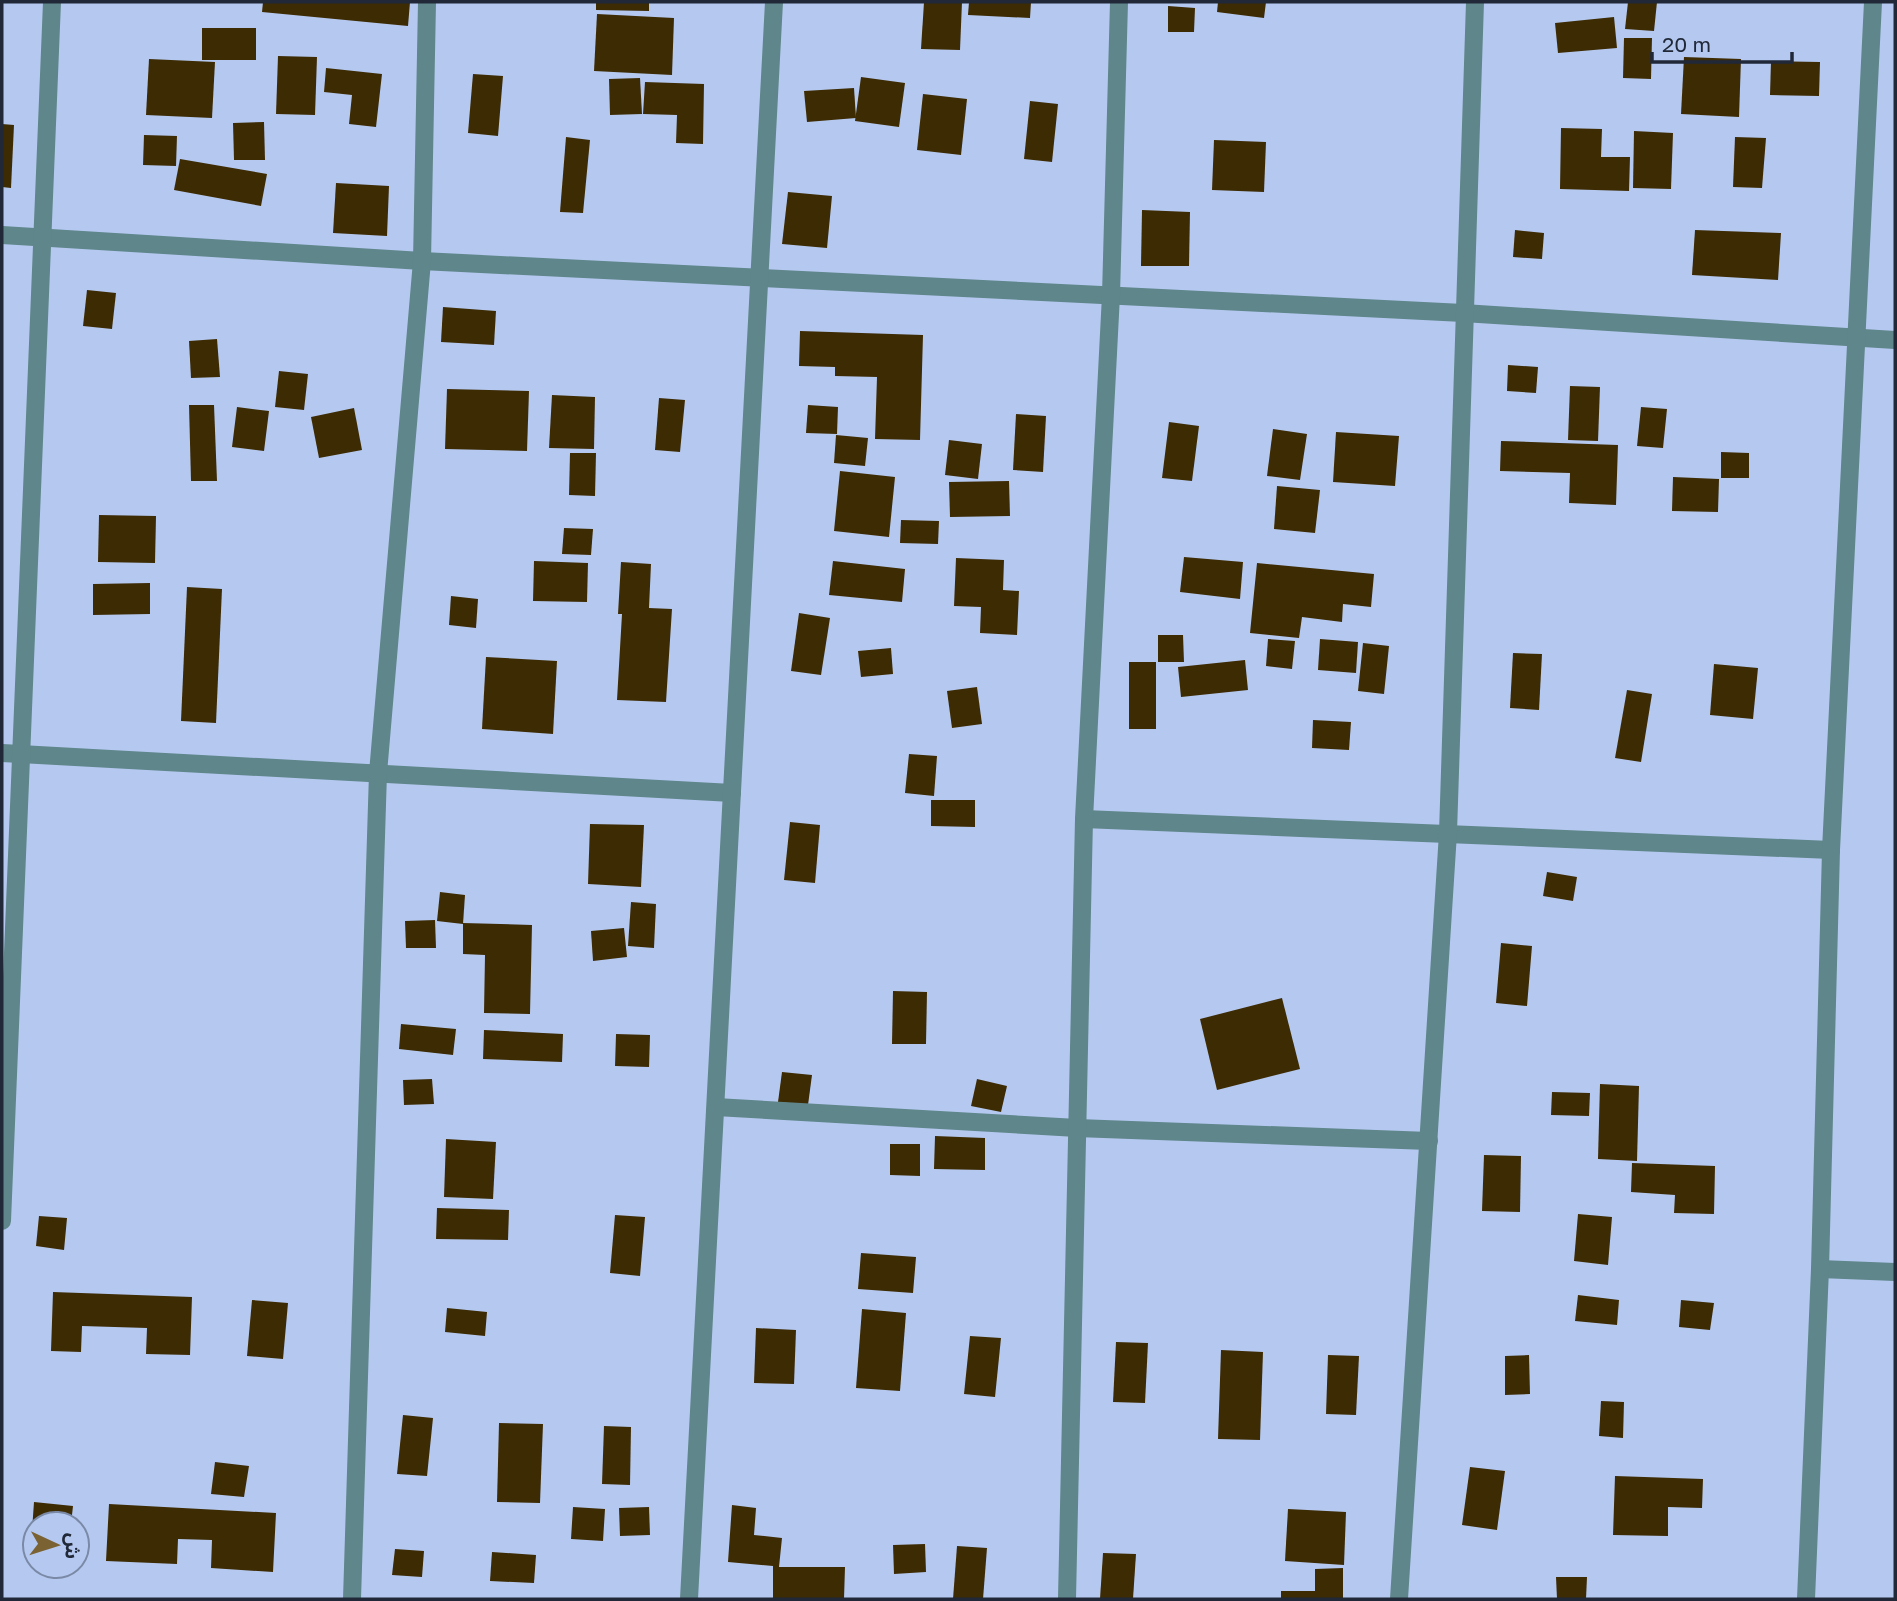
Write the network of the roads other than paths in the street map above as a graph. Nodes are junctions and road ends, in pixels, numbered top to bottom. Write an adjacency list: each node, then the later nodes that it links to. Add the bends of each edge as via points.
1 (52, 2): 8 (street)
2 (427, 2): 9 (street)
3 (775, 2): 10 (street)
4 (1119, 2): 11 (street)
5 (1475, 2): 12 (street)
6 (1873, 2): 13 (street)
7 (2, 235): 8 (street)
8 (44, 237): 9 (street); 16 (street)
9 (422, 261): 10 (street); 17 (street)
10 (758, 277): 11 (street); 18 (street)
11 (1111, 295): 12 (street); 19 (street)
12 (1463, 313): 13 (street); 20 (street)
13 (1854, 338): 14 (street); 21 (street)
14 (1895, 340)
15 (2, 753): 16 (street)
16 (21, 754): 17 (street); 25 (street)
17 (378, 773): 18 (street); 28 (street)
18 (732, 793): 22 (street)
19 (1083, 819): 20 (street); 23 (street)
20 (1448, 834): 21 (street); 24 (street)
21 (1831, 850): 26 (street)
22 (716, 1107): 23 (street); 29 (street)
23 (1077, 1128): 24 (street); 30 (street)
24 (1429, 1141): 31 (street)
25 (2, 1221)
26 (1820, 1269): 27 (street); 32 (street)
27 (1895, 1272)
28 (352, 1599)
29 (689, 1599)
30 (1067, 1599)
31 (1399, 1599)
32 (1806, 1599)

